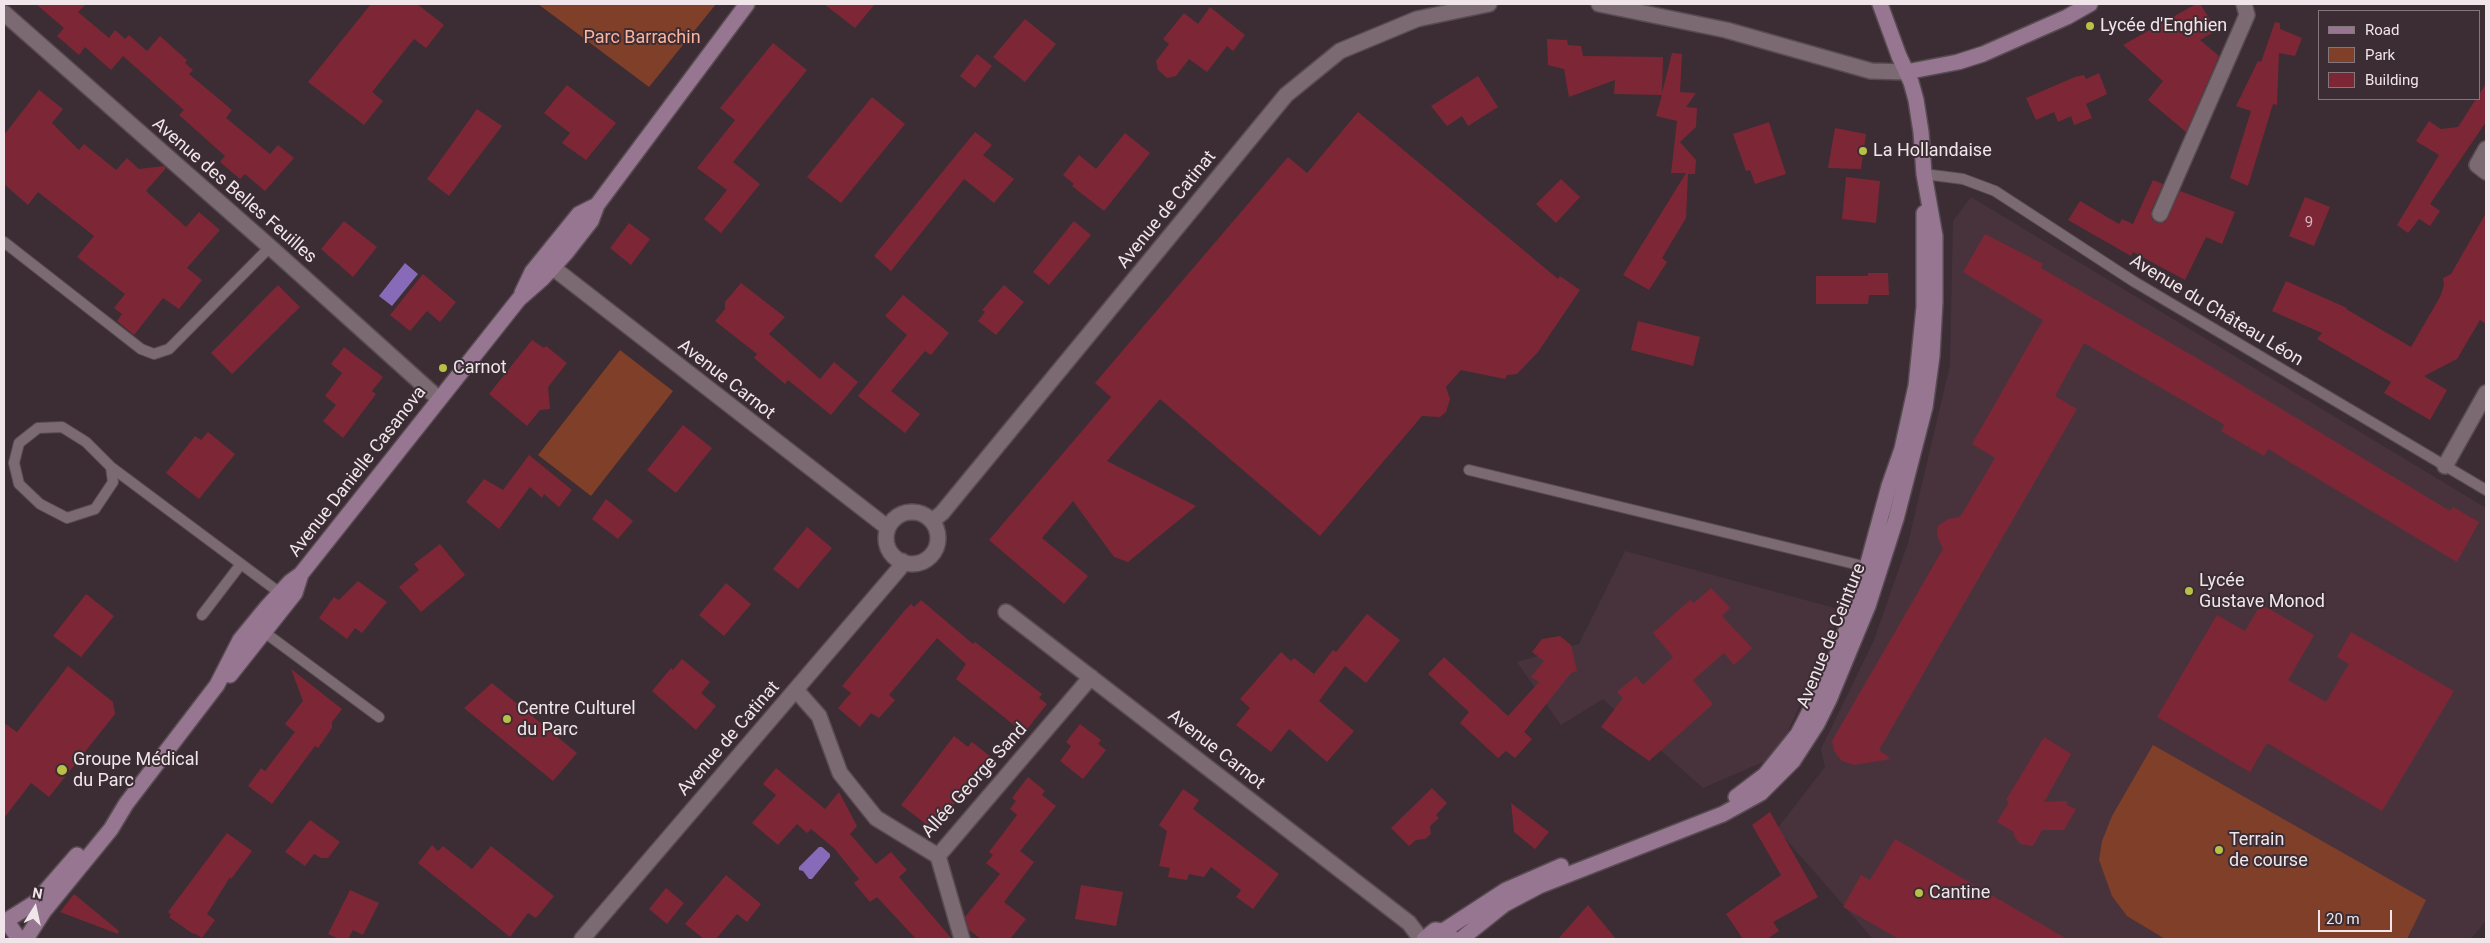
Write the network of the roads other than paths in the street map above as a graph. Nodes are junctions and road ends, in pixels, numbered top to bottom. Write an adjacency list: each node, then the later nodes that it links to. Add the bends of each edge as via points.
1 (747, 4): 15 (street, Avenue Danielle Casanova, via 596,205 591,221)
2 (1488, 4): 22 (street, Avenue de Catinat, via 1417,19 1340,51 1286,95 948,506)
3 (1599, 4): 8 (street, via 1726,30 1871,71)
4 (1880, 4): 8 (street, Avenue de Ceinture)
5 (2090, 4): 8 (street, via 1984,54)
6 (2244, 4): 12 (street, via 2247,15)
7 (4, 13): 14 (street, Avenue des Belles Feuilles)
8 (1906, 72): 11 (street, Avenue de Ceinture, via 1916,100)
9 (2486, 150): 10 (street, via 2476,165)
10 (2486, 172)
11 (1924, 174): 18 (lane, Avenue du Château Léon, via 1963,180 1996,191 2132,281); 26 (street, Avenue de Ceinture, via 1924,307 1916,386 1907,431 1888,486); 45 (street, Avenue de Ceinture, via 1935,236 1936,268 1932,356 1925,407 1904,492 1873,591 1829,700 1806,742 1775,781 1743,805 1539,886 1505,904)
12 (2160, 214)
13 (4, 242): 14 (lane, via 141,349 154,354 169,349)
14 (270, 247): 17 (street, Avenue des Belles Feuilles)
15 (547, 264): 17 (street, Avenue Danielle Casanova); 23 (street, Avenue Carnot)
16 (2486, 393): 18 (street)
17 (439, 398): 27 (street, Avenue Danielle Casanova)
18 (2445, 466): 21 (lane, Avenue du Château Léon)
19 (111, 467): 19 (lane, via 86,442 62,427 38,428 19,443 14,463 19,484 40,504 67,518 95,509 113,482); 25 (lane)
20 (1468, 470): 26 (lane)
21 (2486, 490)
22 (932, 521): 23 (street, via 915,512 904,513 895,517); 24 (street, via 937,539 930,556 912,564)
23 (888, 528): 24 (street, via 887,546)
24 (902, 562): 33 (street, Avenue de Catinat)
25 (241, 564): 28 (lane); 30 (lane)
26 (1867, 567): 39 (street, Avenue de Ceinture, via 1849,624 1809,715 1784,754 1754,785 1728,802 1506,890)
27 (301, 574): 28 (street, Avenue Danielle Casanova); 31 (street, Avenue Danielle Casanova, via 295,592)
28 (280, 593): 31 (street, Avenue Danielle Casanova)
29 (1006, 612): 32 (street, Avenue Carnot)
30 (202, 615)
31 (259, 628): 34 (lane); 35 (street, Avenue Danielle Casanova, via 229,676 217,685)
32 (1091, 677): 36 (street, Allée George Sand); 37 (street, Avenue Carnot)
33 (796, 690): 36 (street, Allée George Sand, via 819,716 840,773 876,818); 42 (street, Avenue de Catinat)
34 (379, 717)
35 (126, 804): 38 (street, Avenue Danielle Casanova, via 104,824 36,902); 41 (street, Avenue Danielle Casanova, via 111,829 44,911)
36 (938, 856): 43 (street)
37 (1402, 918): 39 (street, Avenue Carnot); 44 (street, Avenue Carnot)
38 (4, 922): 40 (street)
39 (1445, 934): 44 (street, Avenue de Ceinture, via 1432,932)
40 (19, 939)
41 (26, 939)
42 (582, 939)
43 (962, 939)
44 (1422, 939)
45 (1461, 939)

